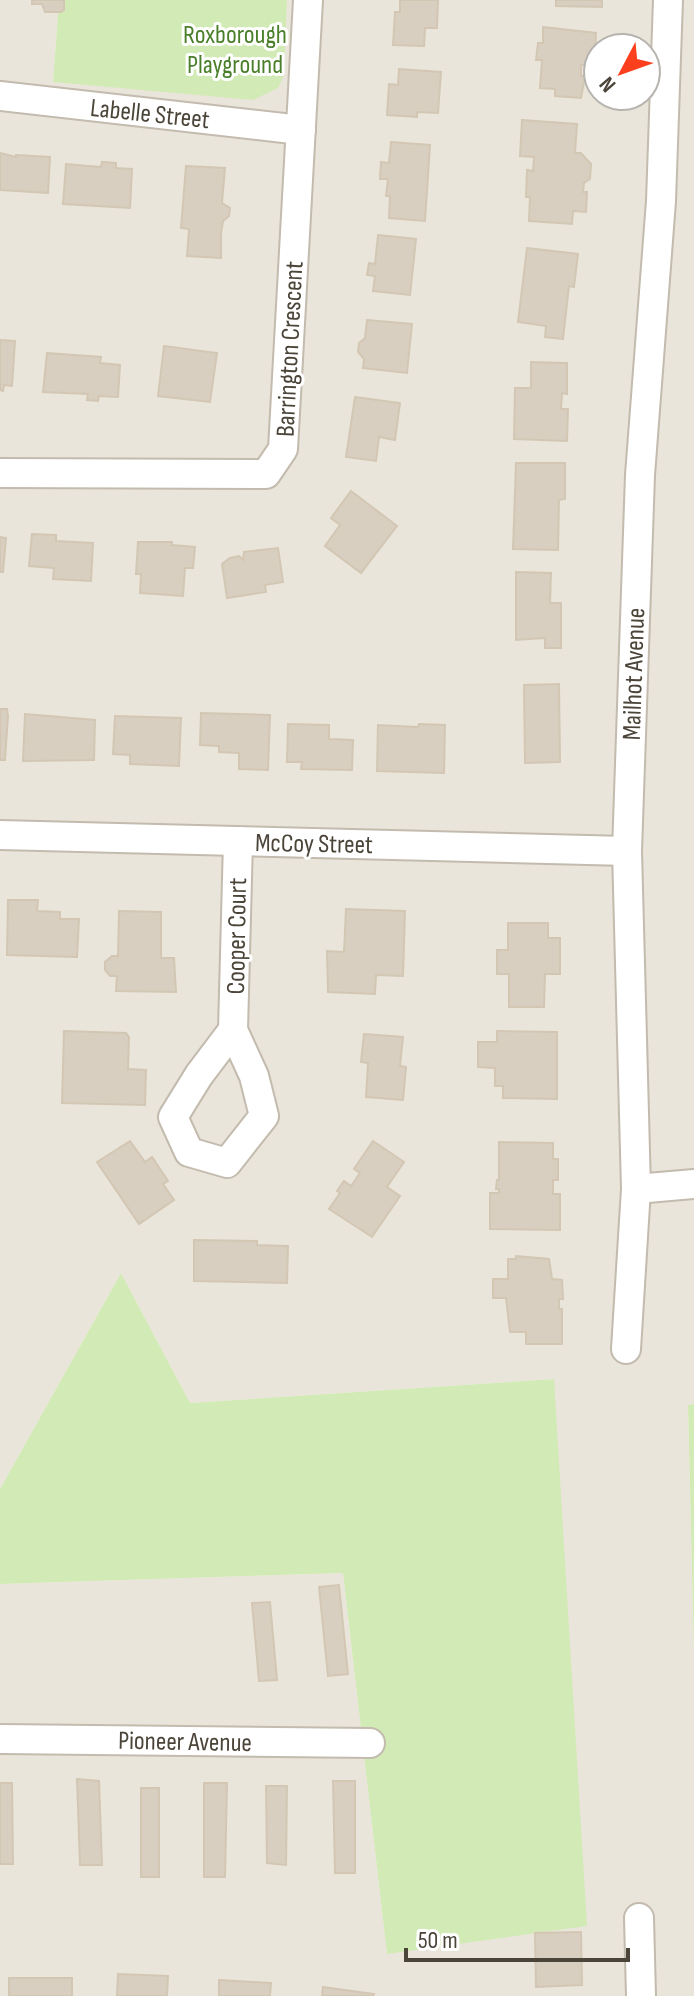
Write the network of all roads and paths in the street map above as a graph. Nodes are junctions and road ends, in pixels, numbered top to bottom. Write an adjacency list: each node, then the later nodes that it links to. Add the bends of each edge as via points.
1 (308, 0): 4 (street, Barrington Crescent)
2 (668, 0): 8 (street, Mailhot Avenue, via 661,201 640,475)
3 (0, 96): 4 (street, Labelle Street)
4 (301, 130): 5 (street, Barrington Crescent, via 283,449 266,474)
5 (0, 473)
6 (0, 835): 7 (street, McCoy Street)
7 (238, 841): 8 (street, McCoy Street); 9 (street, Cooper Court)
8 (627, 851): 11 (street, Mailhot Avenue)
9 (233, 1030)
10 (694, 1184): 11 (street)
11 (636, 1189): 12 (street, Mailhot Avenue)
12 (626, 1349)
13 (0, 1739): 14 (street, Pioneer Avenue)
14 (370, 1743)
15 (639, 1918): 16 (street)
16 (641, 1996)

